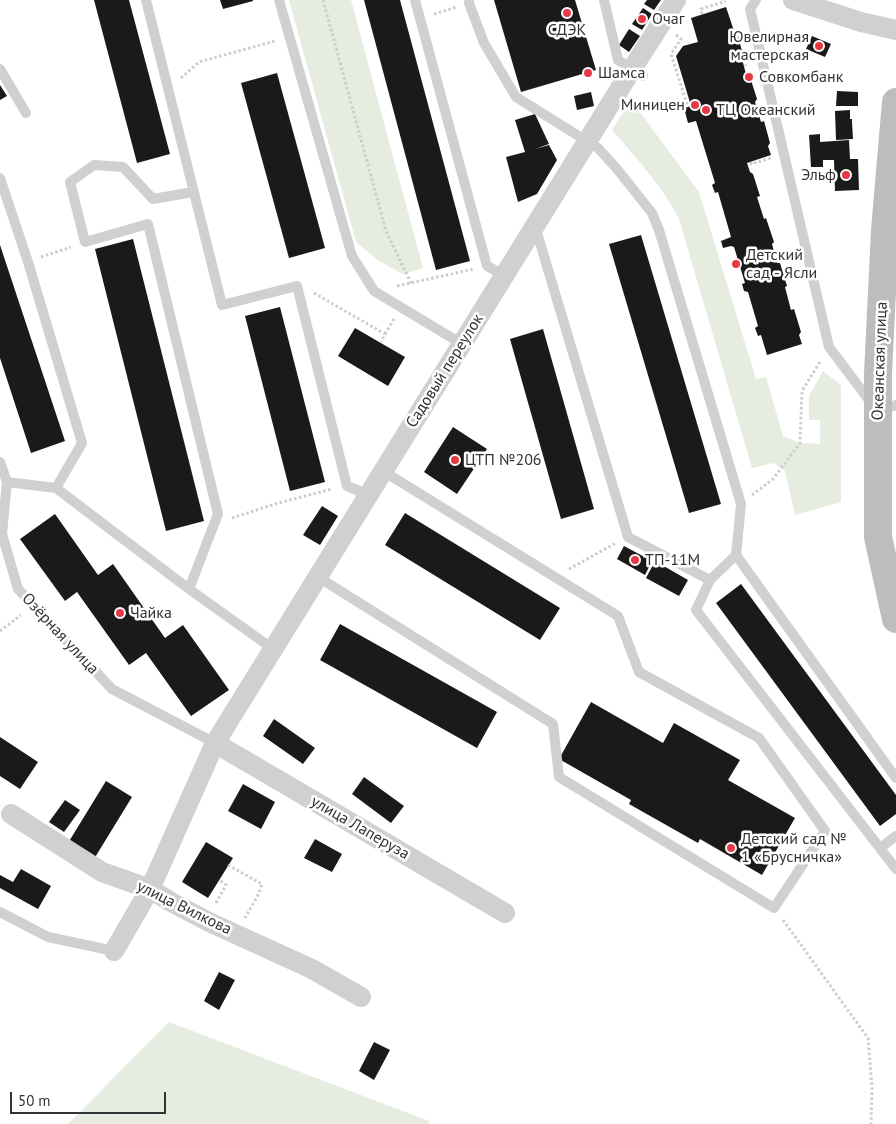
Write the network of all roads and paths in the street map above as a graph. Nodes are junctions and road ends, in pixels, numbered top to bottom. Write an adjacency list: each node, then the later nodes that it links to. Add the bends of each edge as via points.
1 (146, 0): 18 (lane)
2 (279, 0): 15 (lane)
3 (323, 0): 29 (path, via 386,231)
4 (416, 0): 12 (lane)
5 (604, 0): 17 (lane, via 618,60)
6 (676, 0): 17 (street, Садовый переулок)
7 (756, 0): 34 (lane, via 750,9)
8 (793, 0): 13 (street)
9 (726, 1): 11 (path, via 701,8)
10 (469, 2): 12 (path); 22 (lane, via 484,43 516,97)
11 (702, 14)
12 (420, 18): 28 (lane)
13 (896, 30)
14 (671, 32): 20 (path, via 681,39 671,54)
15 (289, 38): 18 (path, via 199,62); 31 (lane, via 352,256)
16 (0, 69): 21 (lane)
17 (637, 72): 22 (street, Садовый переулок)
18 (169, 88): 24 (lane)
19 (896, 102): 35 (main road, Океанская улица, via 885,230 878,374)
20 (688, 107)
21 (26, 113)
22 (586, 142): 25 (street, Садовый переулок); 42 (lane, via 598,148 616,169 652,214 659,230)
23 (0, 178): 27 (lane)
24 (193, 192): 26 (lane, via 153,199 123,166 94,165 70,182); 30 (lane, via 222,305)
25 (535, 226): 28 (street, Садовый переулок); 44 (lane)
26 (85, 242): 27 (path); 43 (lane, via 148,224)
27 (28, 262): 40 (lane, via 82,443)
28 (496, 271): 29 (path); 33 (street, Садовый переулок)
29 (411, 283): 31 (path)
30 (297, 286): 32 (path, via 319,295 385,334); 39 (lane)
31 (374, 291): 33 (lane)
32 (381, 342)
33 (462, 344): 37 (street, Садовый переулок)
34 (829, 347): 35 (lane); 42 (path, via 802,391 800,443 773,479)
35 (887, 409): 51 (main road, Океанская улица, via 878,538)
36 (0, 462): 38 (lane, Озёрная улица)
37 (383, 471): 41 (street, Садовый переулок); 47 (lane)
38 (7, 482): 40 (lane); 50 (lane, Озёрная улица, via 2,534 18,589)
39 (347, 486): 41 (lane); 43 (path, via 233,518)
40 (56, 488): 49 (lane)
41 (369, 495): 46 (street, Садовый переулок)
42 (741, 504): 45 (lane)
43 (218, 514): 49 (lane)
44 (628, 537): 47 (path); 48 (lane)
45 (736, 555): 48 (lane); 55 (lane)
46 (318, 577): 53 (street, Садовый переулок); 63 (lane, via 553,724 560,777)
47 (554, 577): 63 (lane, via 618,616 639,672 759,738 825,831)
48 (710, 580): 58 (lane, via 696,610)
49 (189, 589): 53 (lane)
50 (33, 605): 52 (path); 54 (lane, Озёрная улица, via 112,689)
51 (896, 619)
52 (0, 631)
53 (273, 649): 54 (street, Садовый переулок)
54 (215, 744): 62 (street, Садовый переулок); 65 (street, улица Лаперуза)
55 (896, 778)
56 (11, 814): 62 (street, улица Вилкова, via 102,872)
57 (896, 836): 58 (lane)
58 (880, 848): 60 (lane)
59 (228, 865): 67 (path, via 262,884)
60 (896, 869)
61 (219, 880): 66 (path, via 226,885)
62 (150, 889): 66 (street, улица Вилкова); 68 (street, Садовый переулок)
63 (774, 908): 70 (path, via 868,1038)
64 (0, 912): 68 (lane, via 48,937)
65 (505, 913)
66 (204, 920): 67 (street, улица Вилкова)
67 (237, 934): 69 (street, улица Вилкова, via 312,969)
68 (114, 951)
69 (361, 997)
70 (871, 1124)

